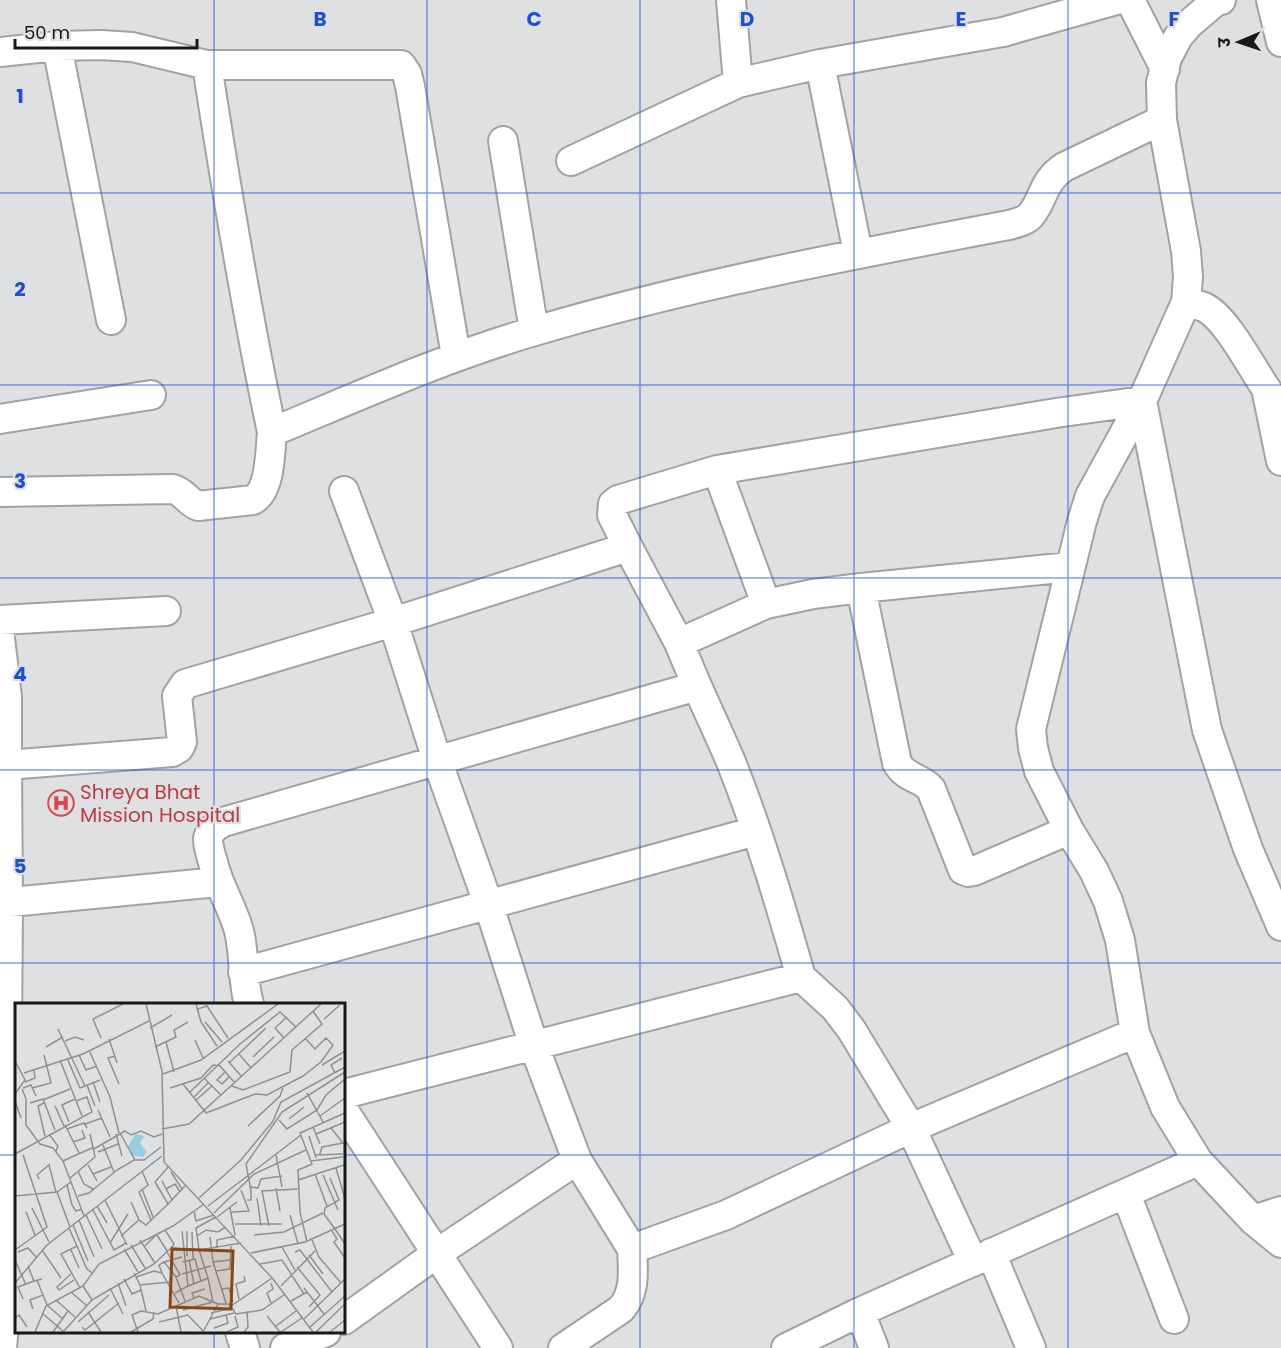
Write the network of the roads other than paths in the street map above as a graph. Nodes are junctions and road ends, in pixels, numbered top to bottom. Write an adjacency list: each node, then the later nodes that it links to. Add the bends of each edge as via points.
1 (731, 0): 12 (street)
2 (1116, 0): 9 (street, via 1003,32)
3 (1130, 0): 11 (street)
4 (1217, 0): 11 (street, via 1178,37)
5 (1271, 0): 6 (street)
6 (1281, 42)
7 (57, 46): 8 (street); 10 (street, via 132,47); 18 (street)
8 (0, 52)
9 (820, 64): 12 (street); 16 (street)
10 (207, 65): 20 (street, via 394,64 404,68); 25 (street, via 245,303)
11 (1165, 69): 13 (street, via 1161,83)
12 (738, 83): 15 (street)
13 (1162, 120): 16 (street, via 1054,174 1030,216 1022,221); 17 (street, via 1186,251)
14 (503, 141): 19 (street)
15 (571, 161)
16 (858, 253): 19 (street, via 674,293)
17 (1186, 302): 22 (street); 23 (street, via 1214,314)
18 (111, 320)
19 (534, 331): 20 (street)
20 (456, 357): 25 (street)
21 (151, 395): 24 (street)
22 (1142, 401): 27 (street); 31 (street, via 1090,496); 47 (street, via 1207,730 1248,849)
23 (1274, 401): 26 (street)
24 (0, 419)
25 (272, 432): 29 (street, via 266,483 260,496 253,500 198,506 173,489)
26 (1281, 461)
27 (717, 470): 30 (street, via 613,504 612,515); 33 (street)
28 (344, 491): 36 (street)
29 (0, 492)
30 (628, 548): 36 (street); 38 (street)
31 (1070, 567): 32 (street); 42 (street, via 1031,729 1039,771)
32 (861, 588): 33 (street); 42 (street, via 897,763 907,776 931,789 963,870 974,871)
33 (766, 604): 38 (street)
34 (166, 611): 35 (street)
35 (0, 620)
36 (393, 622): 40 (street); 41 (street, via 185,684 177,696 182,742 172,753)
37 (0, 638): 41 (street, via 7,697)
38 (679, 643): 39 (street)
39 (697, 686): 40 (street); 43 (street)
40 (437, 760): 44 (street, via 222,822 208,836); 46 (street)
41 (4, 765): 45 (street)
42 (1069, 830): 52 (street, via 1094,871 1111,911 1120,940)
43 (756, 831): 46 (street); 49 (street)
44 (218, 882): 45 (street); 48 (street, via 239,933)
45 (4, 903): 51 (street)
46 (488, 903): 48 (street); 53 (street)
47 (1281, 926)
48 (243, 972): 50 (street)
49 (801, 976): 53 (street); 56 (street, via 851,1029)
50 (249, 1003)
51 (8, 1020): 57 (street)
52 (1135, 1033): 56 (street); 59 (street, via 1166,1107)
53 (534, 1046): 54 (street); 58 (street)
54 (345, 1094)
55 (345, 1113): 65 (street)
56 (911, 1128): 64 (street, via 726,1215); 66 (street)
57 (8, 1132): 72 (street)
58 (577, 1160): 64 (street); 65 (street)
59 (1198, 1161): 60 (street); 62 (street)
60 (1126, 1194): 66 (street); 69 (street)
61 (1281, 1211): 62 (street)
62 (1253, 1220): 63 (street)
63 (1281, 1243)
64 (632, 1249): 76 (street, via 632,1293 627,1302)
65 (436, 1254): 68 (street); 75 (street)
66 (982, 1258): 67 (street); 79 (street)
67 (860, 1312): 77 (street); 78 (street)
68 (345, 1319)
69 (1174, 1319)
70 (240, 1333): 73 (street)
71 (323, 1333): 74 (street)
72 (2, 1348)
73 (245, 1348)
74 (285, 1348)
75 (498, 1348)
76 (563, 1348)
77 (786, 1348)
78 (874, 1348)
79 (1031, 1348)

